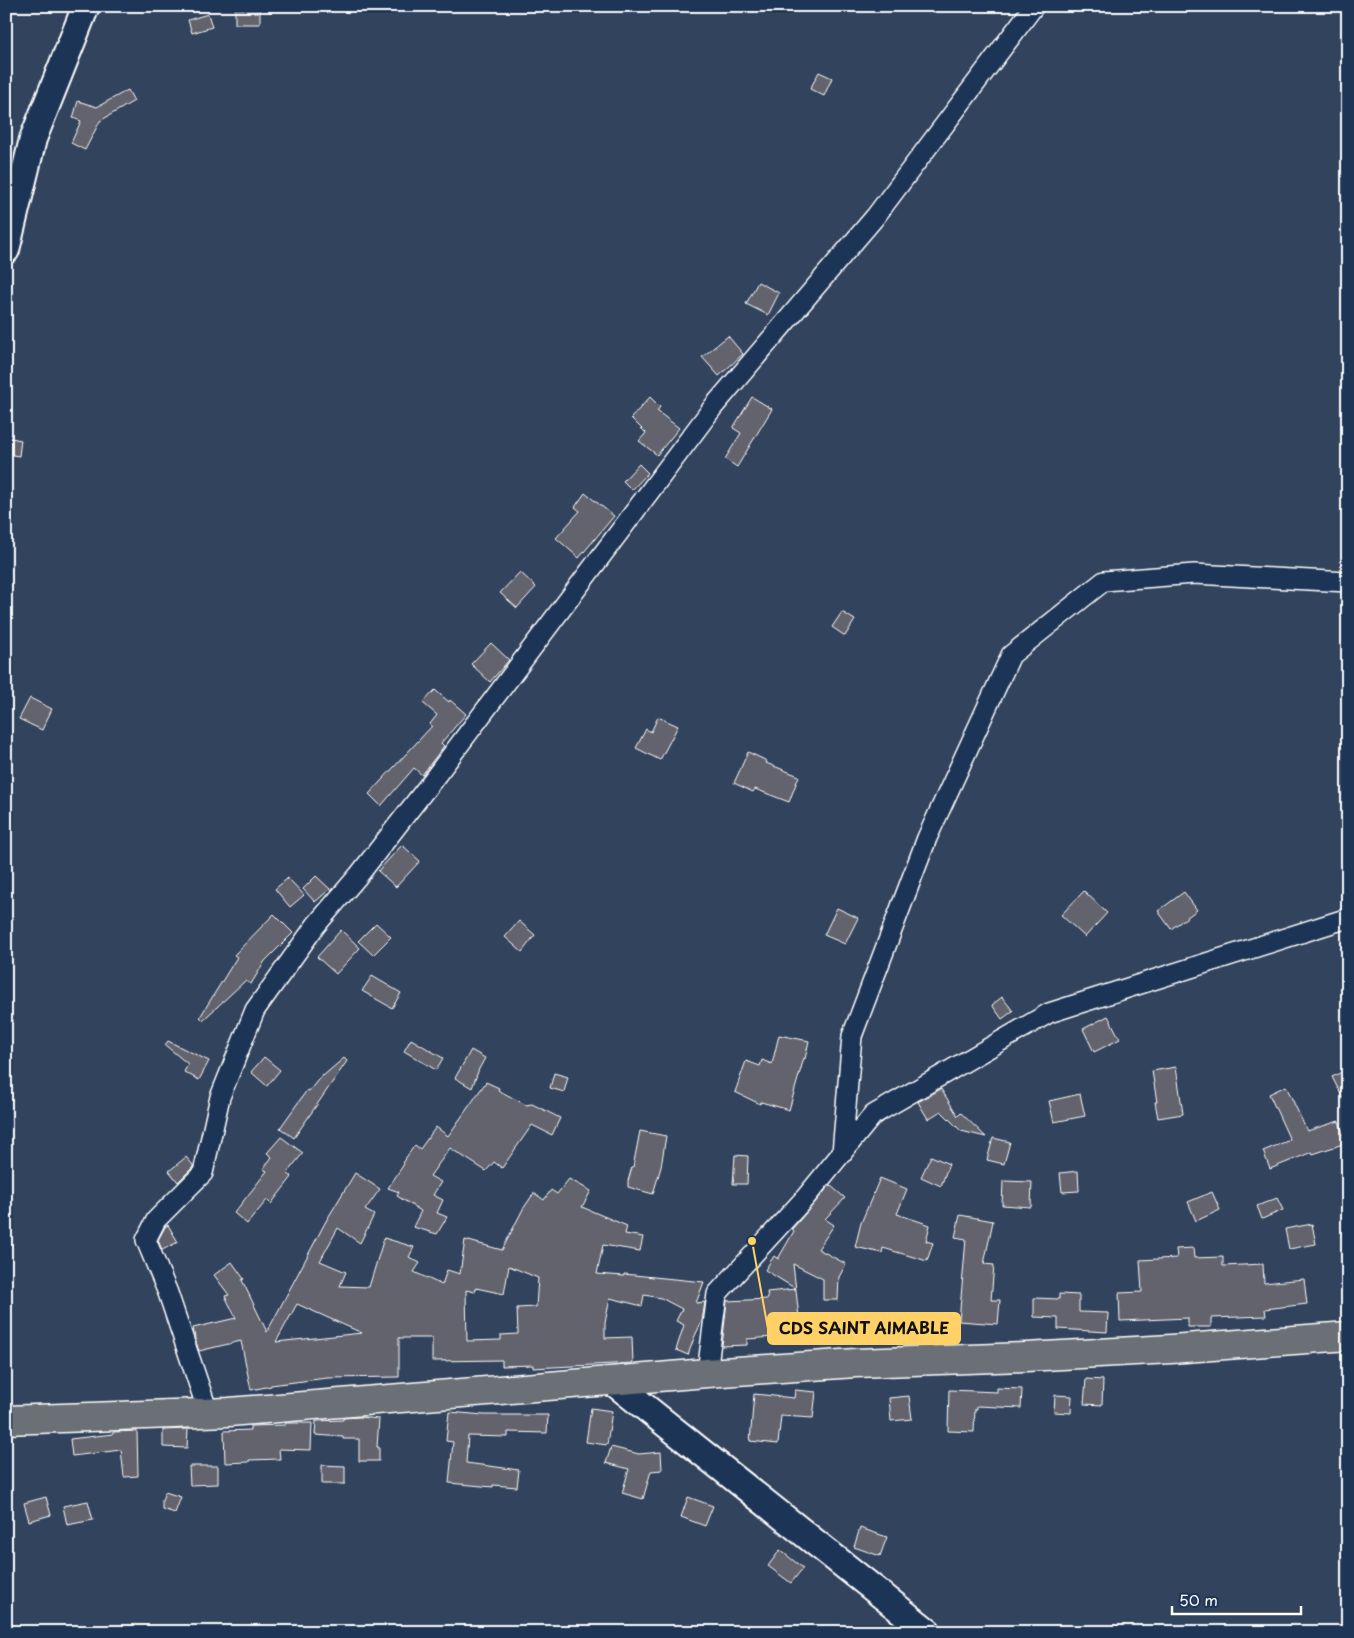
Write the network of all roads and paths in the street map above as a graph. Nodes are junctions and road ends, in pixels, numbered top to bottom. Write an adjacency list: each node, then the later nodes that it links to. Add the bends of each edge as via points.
1 (86, 6): 3 (main road, via 32,139)
2 (1034, 6): 10 (street, via 875,217 714,406 432,781 316,925 255,1010 220,1097 203,1173 156,1220 146,1240 168,1293)
3 (6, 250)
4 (1348, 582): 6 (street, via 1194,574 1104,581 1011,655 927,838 852,1036)
5 (1348, 918): 6 (street, via 1049,1013 873,1115)
6 (842, 1153): 8 (street, via 717,1294)
7 (1348, 1336): 8 (main road, via 1171,1349)
8 (707, 1373): 9 (main road)
9 (612, 1381): 10 (main road); 12 (main road)
10 (208, 1412): 11 (main road)
11 (6, 1420)
12 (928, 1632)

